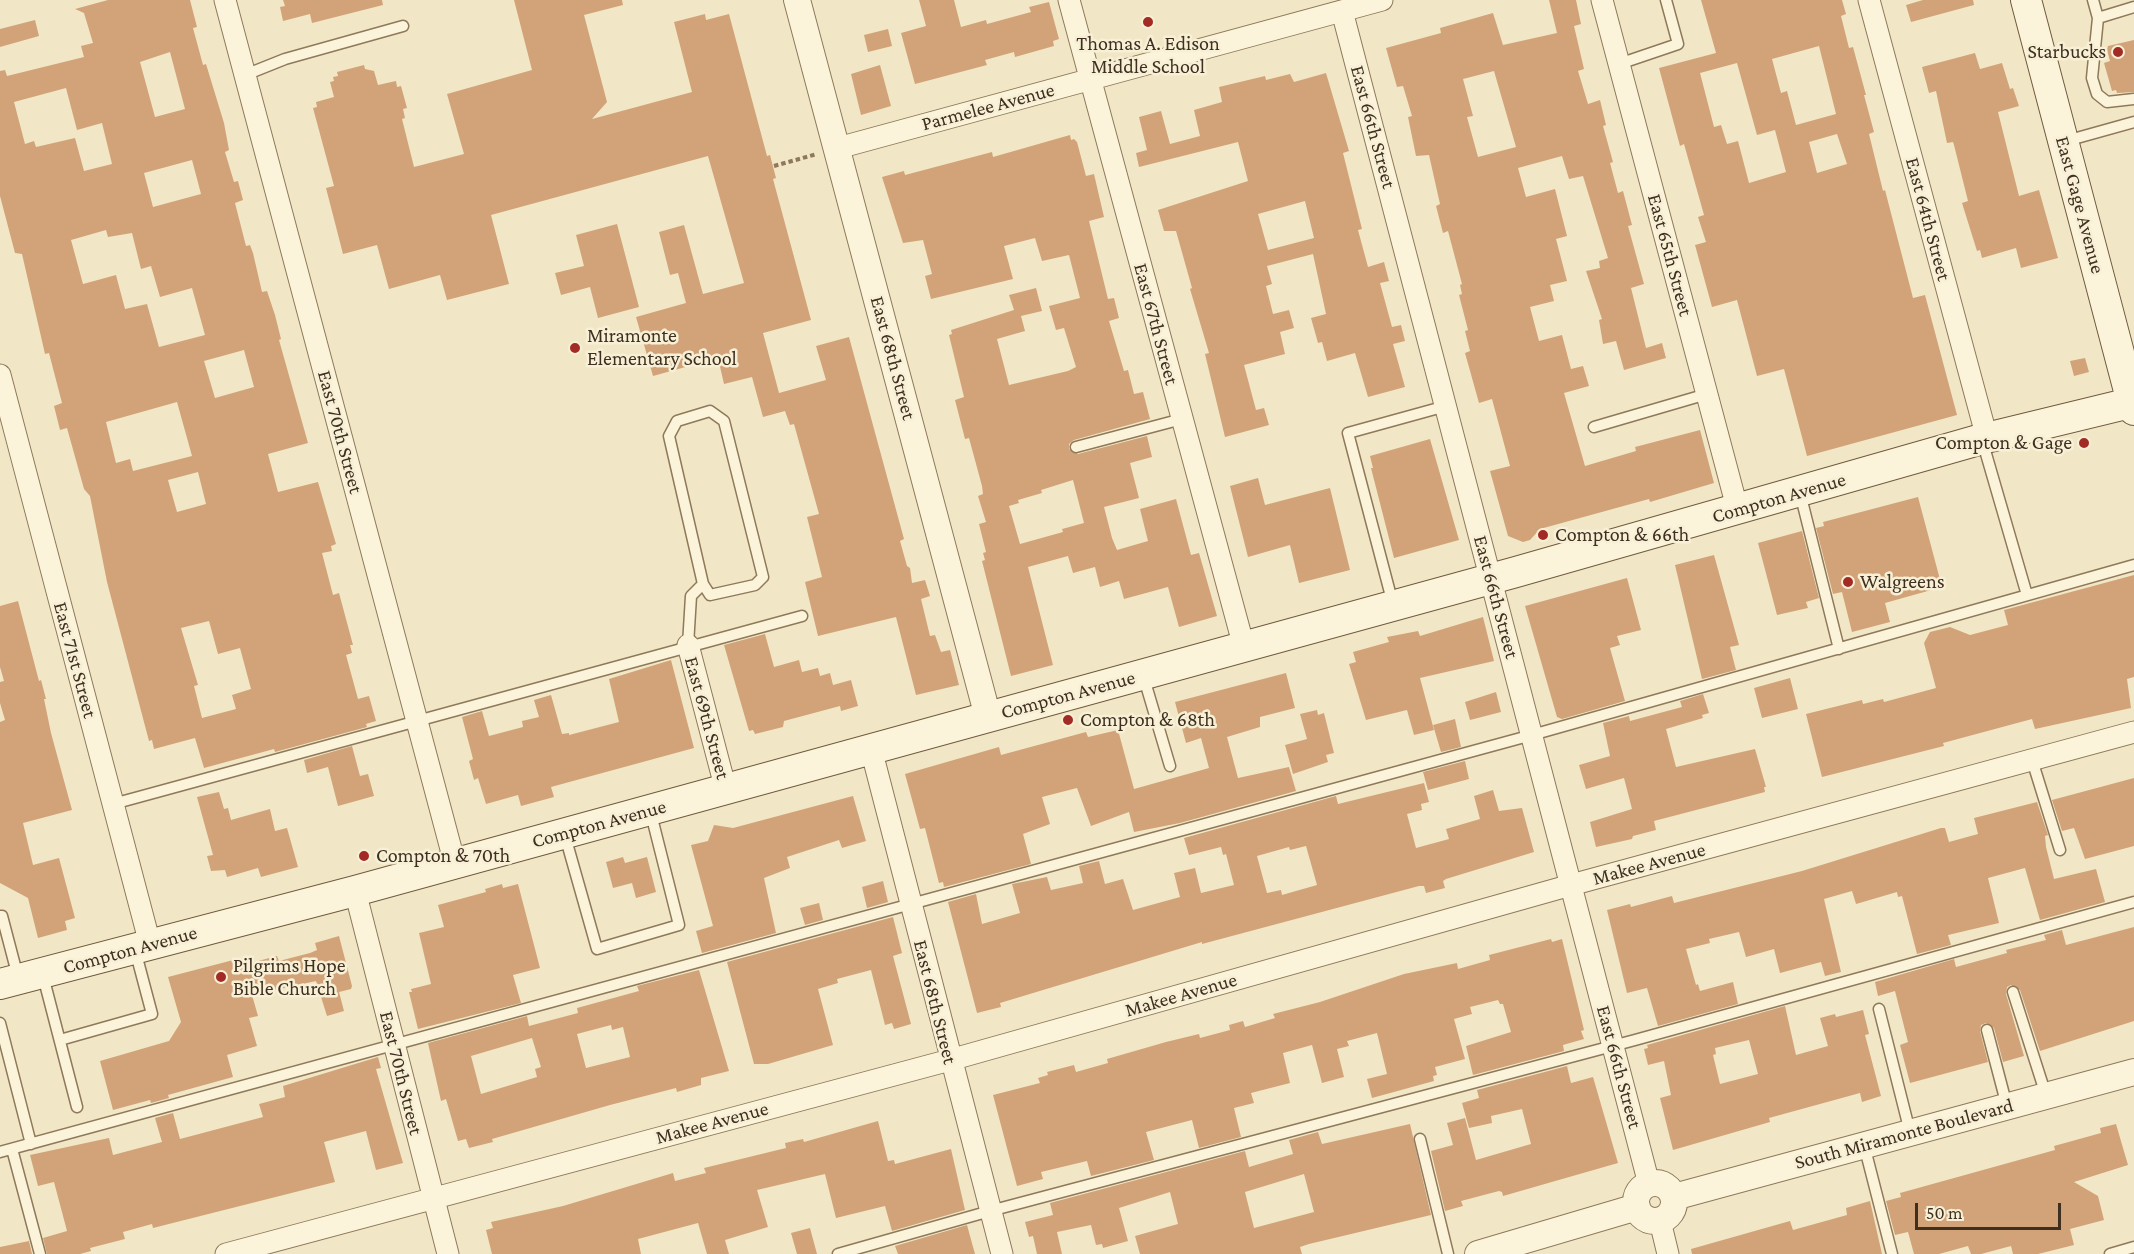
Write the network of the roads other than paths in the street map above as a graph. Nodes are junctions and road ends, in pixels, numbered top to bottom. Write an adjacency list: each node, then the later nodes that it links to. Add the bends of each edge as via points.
1 (225, 0): 15 (street, East 70th Street)
2 (797, 0): 20 (street, East 68th Street)
3 (1069, 0): 16 (street, East 67th Street)
4 (1382, 0): 11 (street, Parmelee Avenue)
5 (1602, 0): 14 (street, East 65th Street)
6 (1666, 0): 14 (lane, via 1678,44)
7 (1869, 0): 27 (street, East 64th Street)
8 (2026, 0): 19 (main road, East Gage Avenue)
9 (2093, 0): 12 (lane)
10 (2134, 7): 12 (lane)
11 (1342, 11): 16 (street, Parmelee Avenue); 24 (street, East 66th Street)
12 (2098, 18): 17 (lane, via 2092,78 2097,94 2108,102)
13 (404, 26): 15 (lane, via 285,59)
14 (1619, 64): 22 (street, East 65th Street)
15 (245, 75): 42 (street, East 70th Street)
16 (1090, 80): 20 (street, Parmelee Avenue); 25 (street, East 67th Street)
17 (2134, 99)
18 (2134, 122): 19 (lane)
19 (2063, 142): 23 (main road, East Gage Avenue)
20 (838, 148): 41 (street, East 68th Street)
21 (0, 375): 49 (street, East 71st Street)
22 (1707, 394): 26 (lane); 30 (street, East 65th Street)
23 (2133, 405): 27 (main road, Compton Avenue)
24 (1446, 406): 32 (street, East 66th Street); 35 (lane, via 1348,433)
25 (1182, 419): 28 (lane); 38 (street, East 67th Street)
26 (1594, 427)
27 (1985, 439): 29 (main road, Compton Avenue); 34 (lane)
28 (1076, 447)
29 (1800, 493): 30 (main road, Compton Avenue); 39 (lane)
30 (1738, 510): 32 (main road, Compton Avenue)
31 (2134, 565): 34 (lane)
32 (1491, 579): 35 (main road, Compton Avenue); 44 (street, East 66th Street)
33 (703, 584): 33 (lane, via 710,595 755,585 763,577 724,421 710,411 677,421 669,436); 37 (lane, via 691,596)
34 (2027, 595): 39 (lane)
35 (1394, 606): 38 (main road, Compton Avenue)
36 (802, 616): 37 (lane)
37 (688, 645): 42 (lane); 48 (street, East 69th Street)
38 (1244, 647): 40 (main road, Compton Avenue)
39 (1839, 649): 44 (lane)
40 (1143, 675): 41 (main road, Compton Avenue); 47 (lane)
41 (988, 717): 45 (main road, Compton Avenue)
42 (417, 721): 49 (lane); 53 (street, East 70th Street)
43 (2134, 732): 46 (street, Makee Avenue)
44 (1532, 735): 54 (street, East 66th Street); 57 (lane)
45 (871, 749): 48 (main road, Compton Avenue); 57 (street, East 68th Street)
46 (2032, 760): 52 (lane); 54 (street, Makee Avenue)
47 (1170, 766)
48 (726, 790): 50 (main road, Compton Avenue)
49 (113, 804): 59 (street, East 71st Street)
50 (650, 810): 51 (main road, Compton Avenue); 51 (lane, via 679,925 597,949)
51 (565, 834): 53 (main road, Compton Avenue)
52 (2060, 850)
53 (455, 864): 55 (main road, Compton Avenue)
54 (1571, 885): 66 (street, East 66th Street); 68 (street, Makee Avenue)
55 (355, 891): 59 (main road, Compton Avenue); 67 (street, East 70th Street)
56 (2134, 902): 66 (lane)
57 (910, 904): 67 (lane); 68 (street, East 68th Street)
58 (0, 916): 60 (lane)
59 (143, 946): 60 (main road, Compton Avenue); 65 (lane, via 152,1014)
60 (20, 978): 65 (lane)
61 (2013, 992): 70 (lane)
62 (1879, 1009): 73 (lane)
63 (0, 1023): 75 (lane)
64 (1987, 1030): 71 (lane)
65 (60, 1040): 72 (lane)
66 (1614, 1046): 79 (street, East 66th Street); 83 (lane)
67 (394, 1047): 75 (lane); 80 (street, East 70th Street)
68 (950, 1060): 80 (street, Makee Avenue); 83 (street, East 68th Street)
69 (2134, 1072): 70 (street, South Miramonte Boulevard)
70 (2046, 1095): 71 (street, South Miramonte Boulevard)
71 (2007, 1106): 73 (street, South Miramonte Boulevard)
72 (77, 1107)
73 (1910, 1132): 76 (street, South Miramonte Boulevard)
74 (1419, 1138): 91 (lane)
75 (31, 1144): 77 (lane)
76 (1864, 1145): 81 (street, South Miramonte Boulevard); 94 (lane)
77 (12, 1149): 78 (lane); 86 (lane)
78 (0, 1152)
79 (1649, 1184): 81 (street, via 1662,1184); 82 (street, via 1637,1196)
80 (432, 1197): 87 (street, Makee Avenue); 88 (street, East 70th Street)
81 (1674, 1197): 84 (street, via 1674,1209)
82 (1637, 1208): 84 (street, via 1643,1217); 92 (street)
83 (990, 1210): 89 (lane); 90 (street, East 68th Street)
84 (1659, 1221): 93 (street)
85 (2134, 1247): 95 (lane)
86 (40, 1254)
87 (226, 1254)
88 (448, 1254)
89 (838, 1254)
90 (1002, 1254)
91 (1448, 1254)
92 (1478, 1254)
93 (1668, 1254)
94 (1892, 1254)
95 (2110, 1254)

